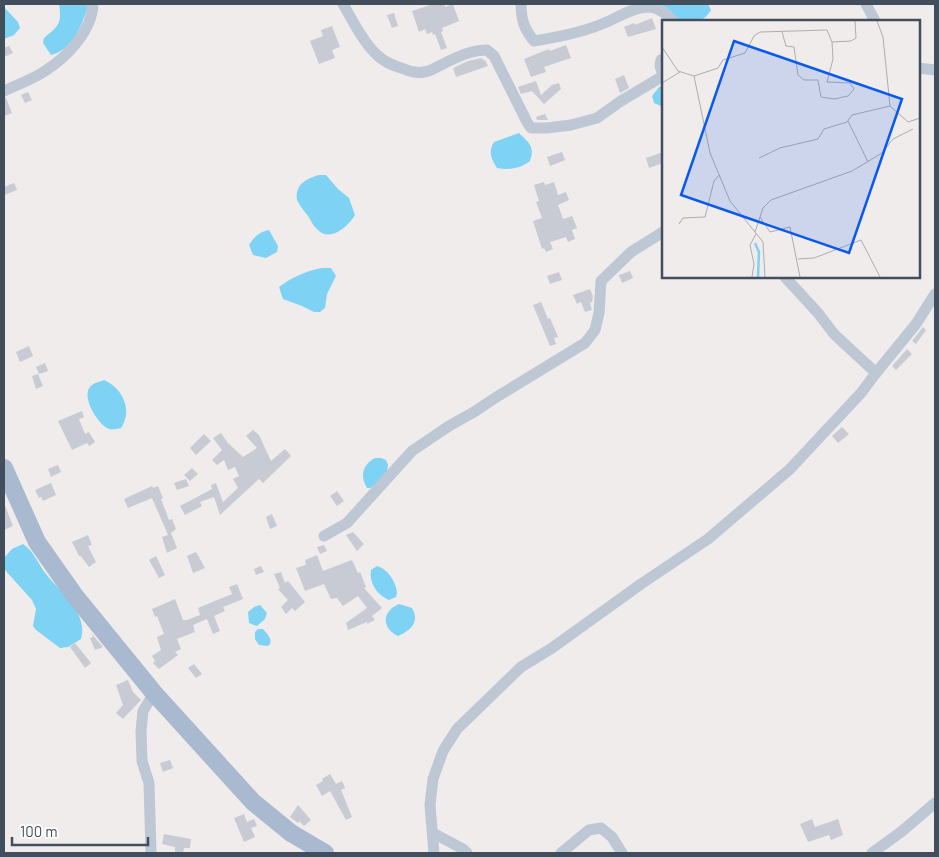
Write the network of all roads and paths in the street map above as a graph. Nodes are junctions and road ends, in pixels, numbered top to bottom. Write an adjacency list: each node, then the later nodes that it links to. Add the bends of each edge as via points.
1 (93, 4): 12 (street, via 88,26 65,55 45,71)
2 (343, 4): 11 (street, via 377,56 392,66 414,73 432,70 469,53 487,50 494,56 531,128 570,125 597,118)
3 (521, 4): 5 (street, via 525,31 534,41 579,32 651,7)
4 (866, 4): 6 (street)
5 (672, 20)
6 (874, 20)
7 (662, 60): 10 (street)
8 (919, 68): 9 (street)
9 (935, 70)
10 (662, 72)
11 (662, 76)
12 (4, 92)
13 (662, 233): 18 (street, via 631,252 601,281 595,330 586,343 412,452 347,523)
14 (786, 278): 16 (street, via 834,334)
15 (935, 294): 16 (street, via 916,324)
16 (876, 373): 21 (street, via 861,394 766,491 708,539 521,667 457,729 443,751 433,779 430,805)
17 (4, 468): 19 (main road, via 37,542 74,596)
18 (324, 536)
19 (154, 693): 22 (street, via 142,711 141,731 142,761 149,784); 23 (main road, via 254,802 290,832)
20 (935, 804): 28 (street)
21 (433, 833): 24 (street); 25 (street)
22 (151, 853)
23 (325, 853)
24 (434, 853)
25 (467, 853)
26 (561, 853): 27 (street, via 589,830 601,828 612,837)
27 (622, 853)
28 (872, 853)

